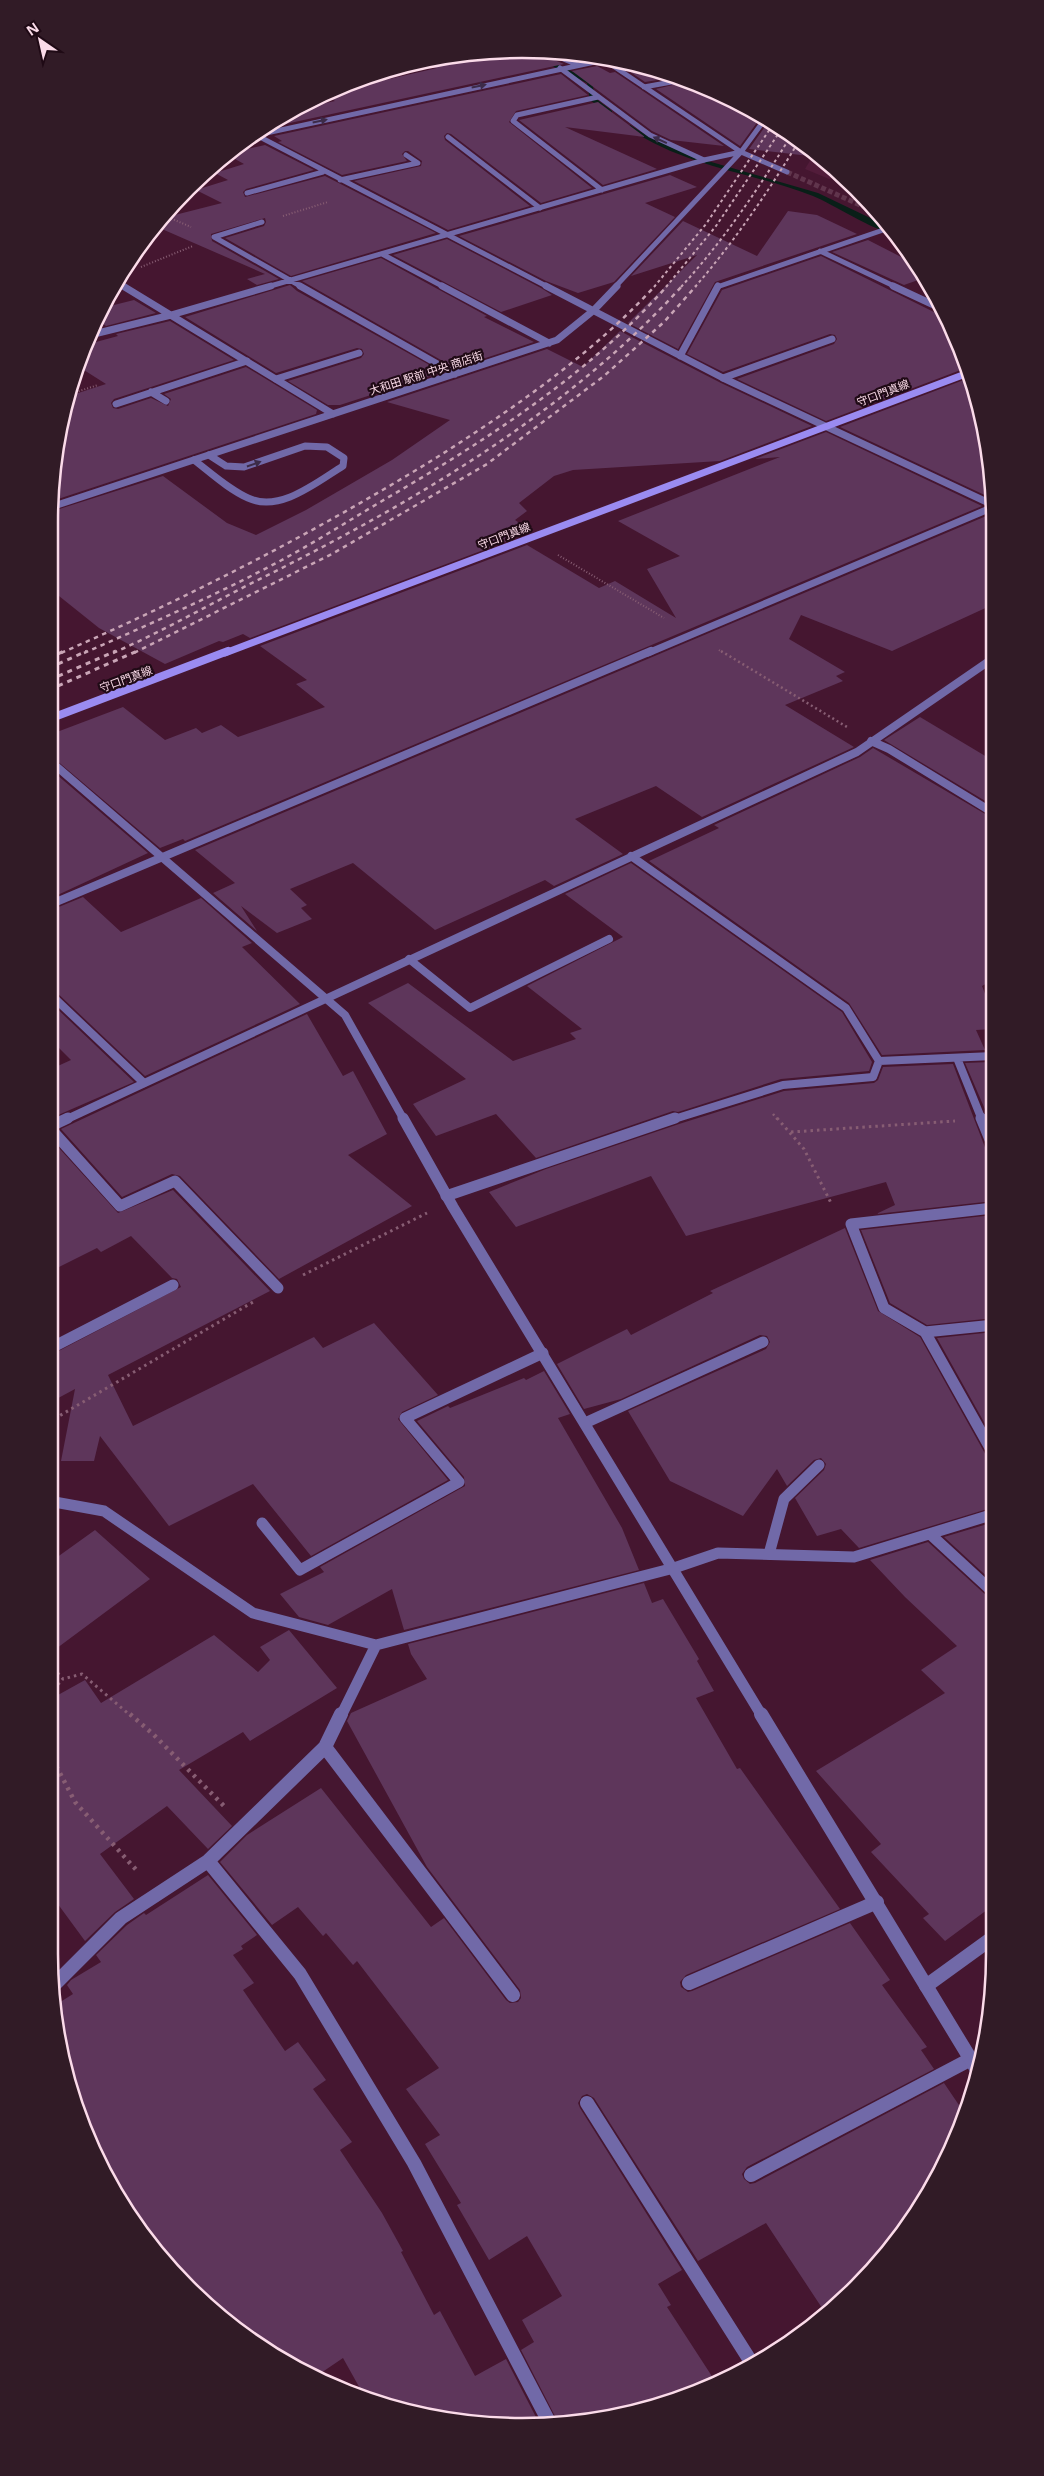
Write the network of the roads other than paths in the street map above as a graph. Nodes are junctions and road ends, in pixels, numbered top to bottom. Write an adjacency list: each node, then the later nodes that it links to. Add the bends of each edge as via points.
1 (562, 59): 3 (street)
2 (589, 62): 3 (street)
3 (578, 65): 5 (street)
4 (614, 66): 7 (street)
5 (560, 68): 8 (street); 10 (street, one-way to 5)
6 (671, 82): 7 (street)
7 (644, 87): 13 (street)
8 (598, 97): 15 (street, one-way to 8, via 650,136); 19 (street, via 517,115 513,121)
9 (761, 124): 13 (street, 大和田 駅前 中央 商店街)
10 (270, 132)
11 (448, 137): 21 (street)
12 (259, 139): 16 (street)
13 (741, 152): 15 (street); 17 (street); 30 (street, 大和田 駅前 中央 商店街)
14 (406, 154): 18 (street, via 418,163)
15 (704, 160): 19 (street)
16 (323, 172): 18 (street); 20 (street)
17 (787, 172)
18 (340, 180): 24 (street)
19 (602, 190): 21 (street)
20 (247, 193)
21 (540, 208): 24 (street)
22 (262, 222): 27 (street, via 214,237)
23 (883, 230): 25 (street)
24 (446, 234): 26 (street); 30 (street)
25 (820, 251): 29 (street); 36 (street, via 718,285)
26 (382, 254): 27 (street); 34 (street)
27 (290, 280): 31 (street); 38 (street)
28 (122, 286): 31 (street)
29 (932, 304)
30 (594, 310): 34 (street, 大和田 駅前 中央 商店街, via 558,340); 36 (street)
31 (171, 315): 32 (street); 37 (street)
32 (98, 332)
33 (832, 339): 40 (street)
34 (549, 343): 38 (street, 大和田 駅前 中央 商店街)
35 (359, 353): 41 (street)
36 (680, 356): 40 (street)
37 (247, 361): 41 (street); 42 (street)
38 (455, 374): 45 (street, 大和田 駅前 中央 商店街)
39 (963, 375): 46 (main road, 守口門真線)
40 (723, 378): 46 (street)
41 (276, 379): 45 (street)
42 (151, 392): 43 (street); 44 (street)
43 (166, 401)
44 (116, 404)
45 (333, 414): 47 (street, 大和田 駅前 中央 商店街)
46 (824, 427): 49 (street); 53 (main road, 守口門真線)
47 (209, 455): 48 (street, 大和田 駅前 中央 商店街); 48 (street, one-way to 48, via 226,466 244,467 305,446 327,447 344,458 343,466 292,496 270,501 254,500 242,494)
48 (194, 460): 50 (street, 大和田 駅前 中央 商店街)
49 (986, 504)
50 (58, 505)
51 (986, 508): 58 (street)
52 (986, 663): 54 (street)
53 (58, 716)
54 (871, 741): 56 (street); 57 (street, via 858,752)
55 (58, 768): 58 (street)
56 (986, 808)
57 (631, 856): 61 (street); 66 (street, via 846,1008)
58 (161, 858): 59 (street); 62 (street)
59 (58, 901)
60 (609, 940): 61 (street, via 470,1008)
61 (409, 959): 62 (street)
62 (326, 998): 67 (street); 71 (street, via 345,1015)
63 (58, 1002): 67 (street)
64 (986, 1056): 65 (street)
65 (957, 1058): 66 (street); 69 (street)
66 (879, 1061): 71 (street, via 873,1077 783,1085)
67 (144, 1083): 68 (street)
68 (58, 1123)
69 (986, 1130)
70 (58, 1137): 74 (street, via 120,1206 174,1180)
71 (448, 1198): 79 (street)
72 (986, 1209): 76 (street, via 851,1224 884,1308)
73 (174, 1286): 78 (street)
74 (278, 1288)
75 (986, 1326): 76 (street)
76 (925, 1332): 81 (street)
77 (763, 1342): 80 (street)
78 (58, 1344)
79 (543, 1353): 80 (street); 85 (street, via 405,1418 459,1482 300,1570)
80 (585, 1423): 88 (street)
81 (986, 1441)
82 (819, 1466): 87 (street, via 784,1499)
83 (58, 1503): 90 (street, via 104,1511 253,1613)
84 (986, 1516): 86 (street)
85 (262, 1523)
86 (930, 1534): 87 (street, via 854,1557); 89 (street)
87 (769, 1554): 88 (street, via 718,1553)
88 (674, 1568): 90 (street); 93 (street)
89 (986, 1586)
90 (376, 1645): 91 (street)
91 (325, 1747): 92 (street); 98 (street)
92 (208, 1861): 95 (street, via 121,1918); 103 (street, via 300,1974 414,2163)
93 (876, 1902): 96 (street); 97 (street)
94 (986, 1943): 97 (street)
95 (58, 1981)
96 (689, 1984)
97 (926, 1986): 99 (street)
98 (513, 1995)
99 (974, 2063): 101 (street)
100 (587, 2103): 102 (street)
101 (751, 2175)
102 (750, 2358)
103 (547, 2418)

